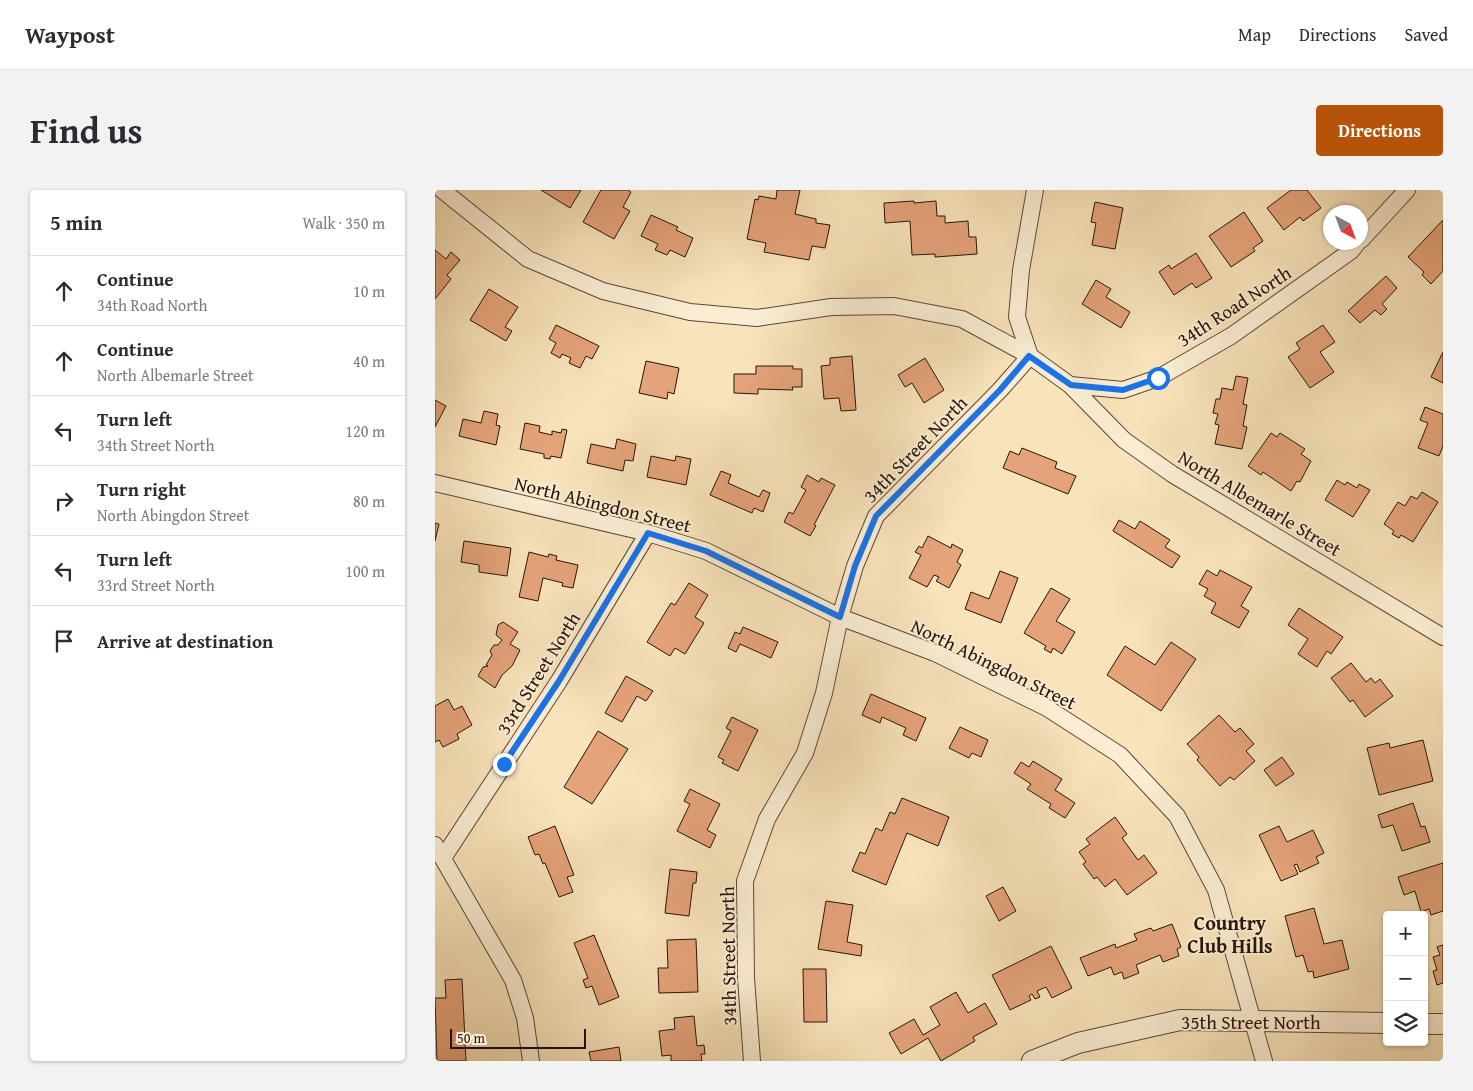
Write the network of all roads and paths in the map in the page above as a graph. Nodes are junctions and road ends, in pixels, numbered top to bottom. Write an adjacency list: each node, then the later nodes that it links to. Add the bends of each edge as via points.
1 (442, 190): 6 (street, North Albemarle Street, via 528,259 603,291 690,312 757,318 831,307 894,306 962,319)
2 (1035, 190): 6 (street, via 1021,270 1017,317)
3 (1407, 190): 4 (street, 34th Road North)
4 (1368, 231)
5 (1352, 250): 8 (street, 34th Road North, via 1231,336 1158,378)
6 (1029, 356): 7 (street, North Albemarle Street); 11 (street, 34th Street North, via 1000,390 876,516 855,566)
7 (1071, 385): 8 (street, North Albemarle Street); 12 (street, North Albemarle Street, via 1124,440 1171,474)
8 (1123, 390)
9 (435, 483): 10 (street, North Abingdon Street)
10 (648, 533): 11 (street, North Abingdon Street, via 706,551); 13 (street, 33rd Street North, via 559,681)
11 (840, 617): 14 (street, North Abingdon Street, via 935,653 1047,708 1120,755 1177,816 1216,890); 19 (street, 34th Street North, via 824,692 805,753 767,819 745,881 746,978)
12 (1443, 637)
13 (439, 852): 18 (street, via 513,980 525,1018)
14 (1253, 1022): 15 (street, 35th Street North); 20 (street, 35th Street North, via 1180,1020 1078,1043); 21 (street, North Abingdon Street)
15 (1383, 1023)
16 (1428, 1024): 17 (street)
17 (1443, 1024)
18 (531, 1061)
19 (752, 1061)
20 (1032, 1061)
21 (1264, 1061)

